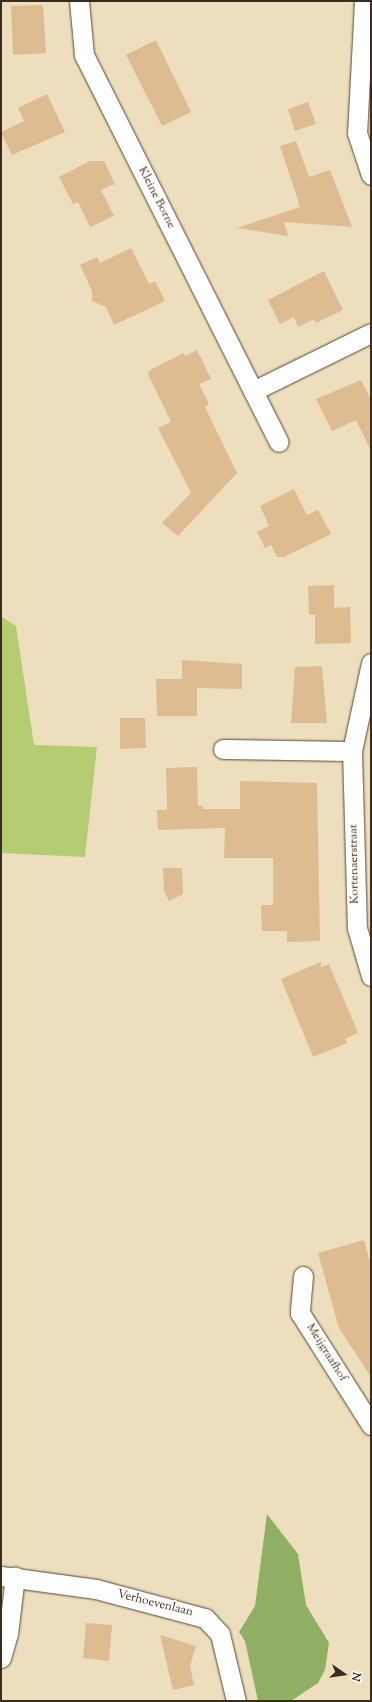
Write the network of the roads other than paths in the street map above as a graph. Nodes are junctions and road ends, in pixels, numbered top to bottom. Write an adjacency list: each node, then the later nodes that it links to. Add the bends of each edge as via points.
1 (79, 1): 5 (street, Kleine Borne, via 84,55)
2 (364, 1): 3 (street, via 357,133)
3 (371, 176)
4 (371, 333): 5 (street)
5 (253, 391): 6 (street, Kleine Borne)
6 (279, 442)
7 (371, 662): 9 (street, Kortenaerstraat)
8 (223, 749): 9 (street)
9 (352, 751): 10 (street, Kortenaerstraat, via 357,928)
10 (371, 976)
11 (303, 1276): 12 (street, Meijgraafhof, via 300,1313)
12 (371, 1425)
13 (8, 1576): 14 (street, Verhoevenlaan, via 8,1634); 15 (street, Verhoevenlaan, via 96,1589 205,1618 220,1634)
14 (1, 1658)
15 (236, 1701)

